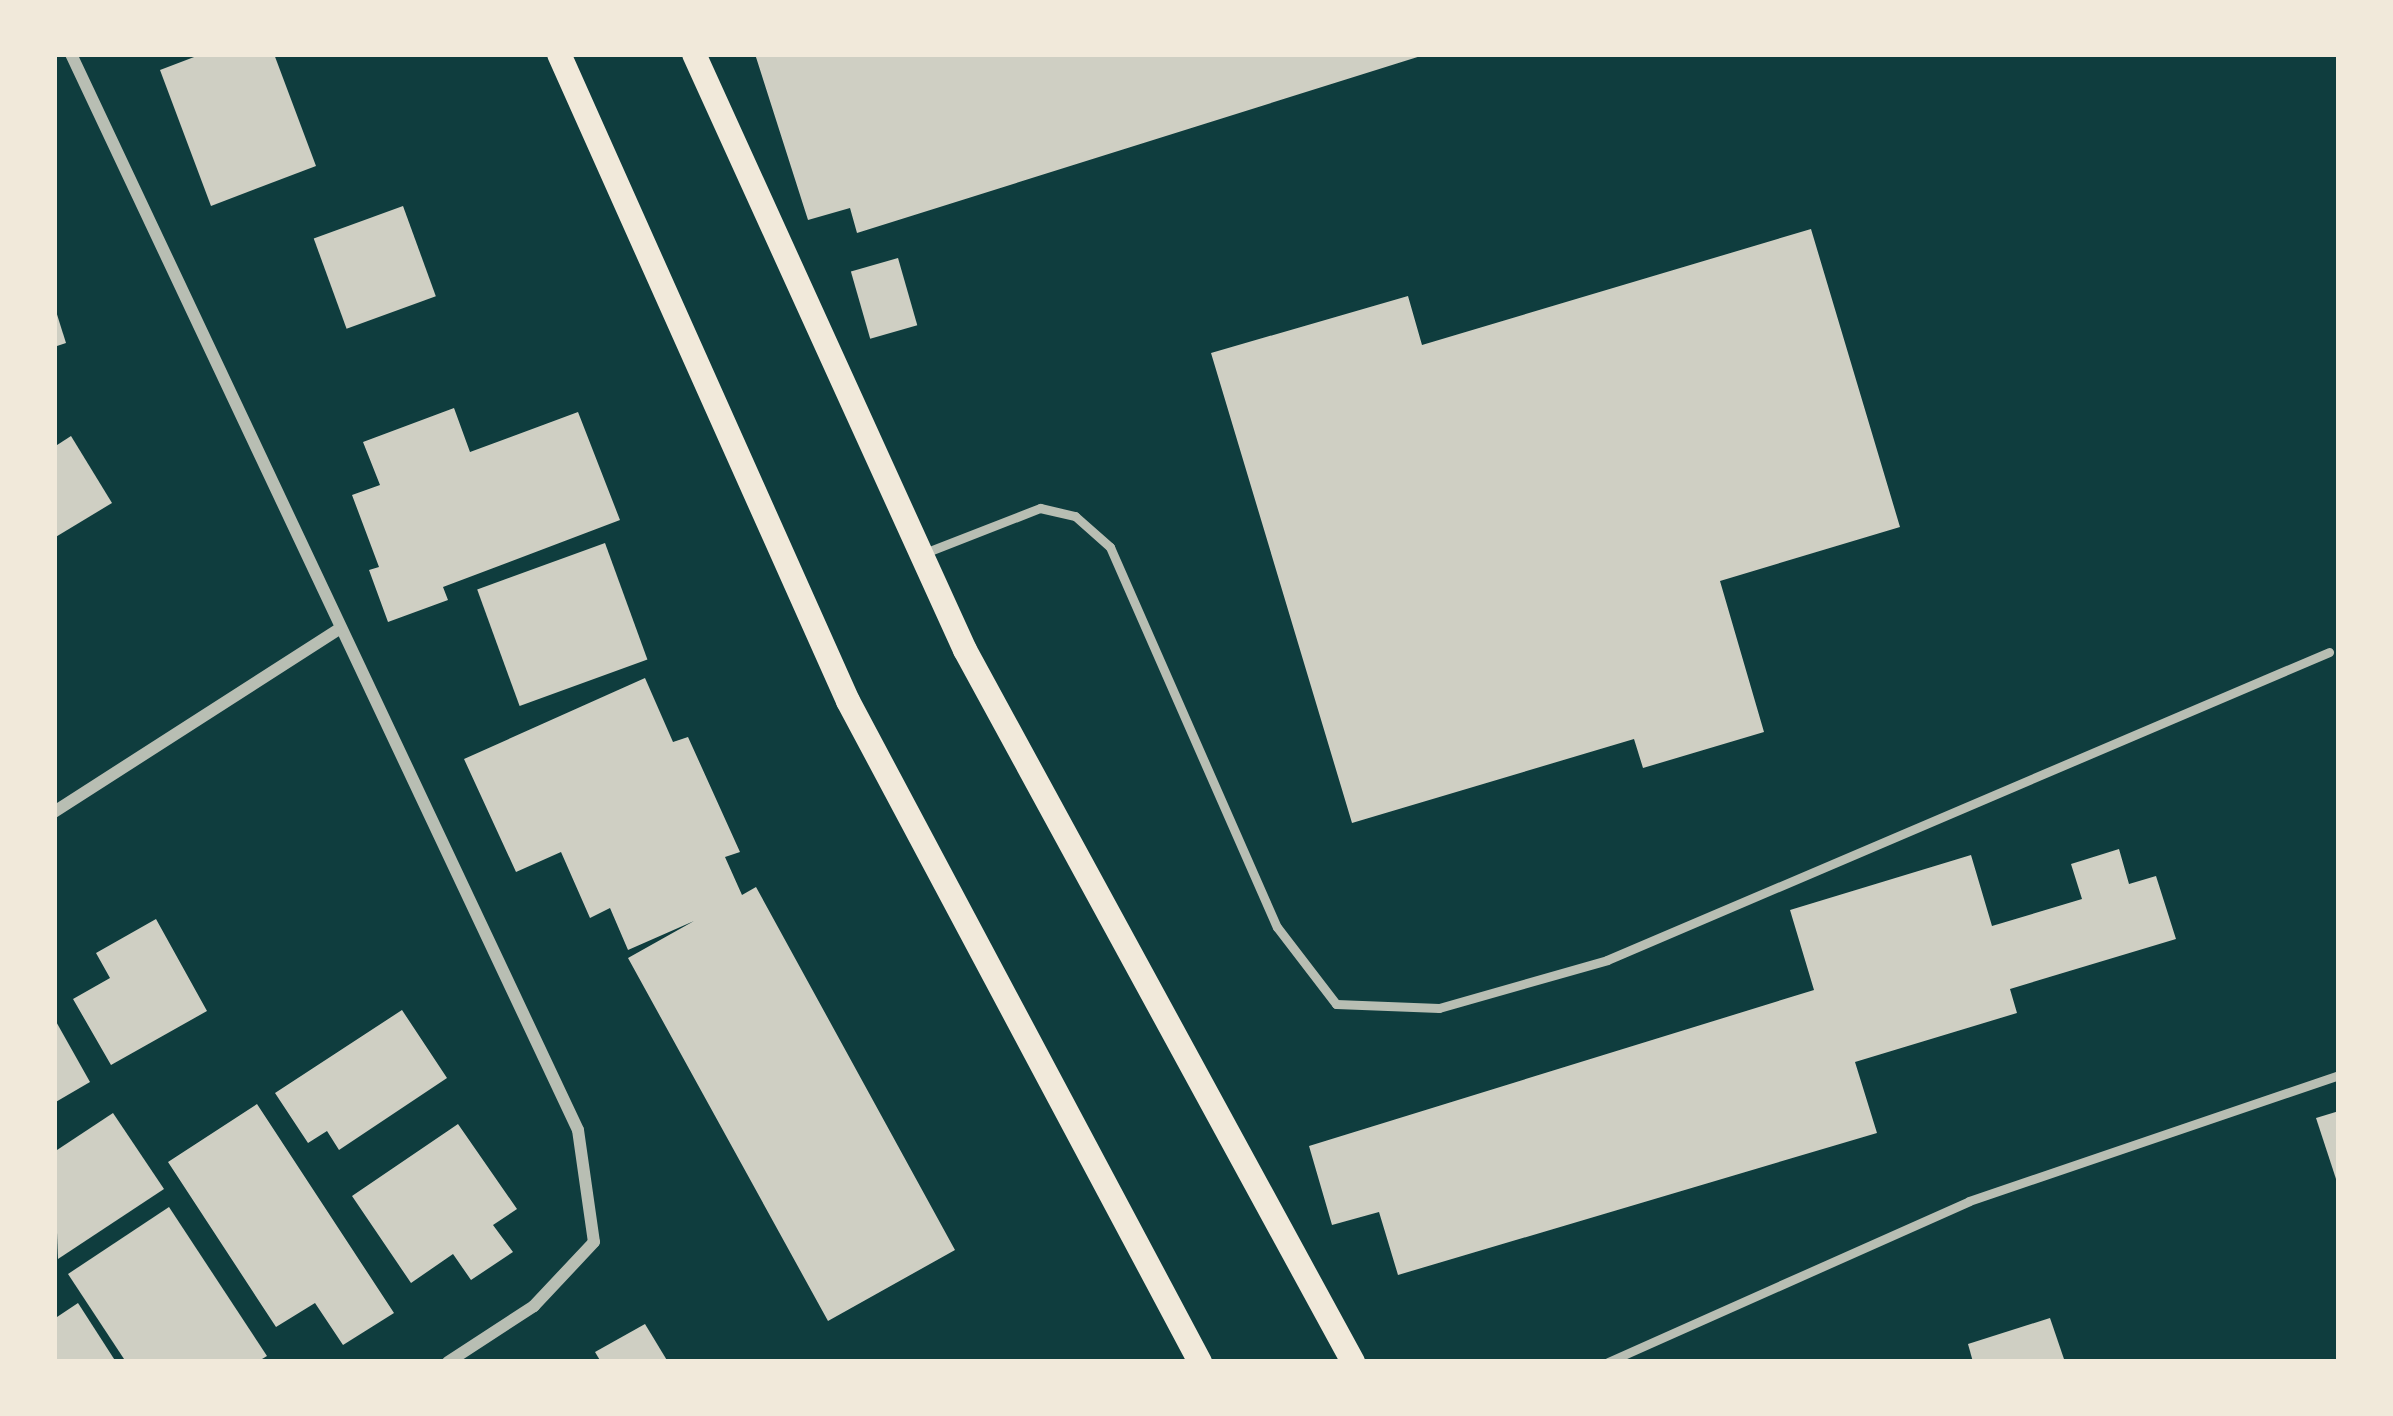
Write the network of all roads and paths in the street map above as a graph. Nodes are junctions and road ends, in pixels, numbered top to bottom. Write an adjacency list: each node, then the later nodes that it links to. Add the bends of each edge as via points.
1 (70, 54): 5 (street)
2 (560, 54): 10 (main road, via 848,701)
3 (694, 54): 4 (main road)
4 (922, 554): 6 (lane, via 1040,508 1075,516 1110,547 1277,927 1336,1004 1438,1008 1607,960); 11 (main road, via 965,650)
5 (338, 630): 7 (street); 9 (street, via 578,1130 594,1242 535,1306)
6 (2329, 652)
7 (54, 812)
8 (2339, 1075): 12 (lane, via 1969,1201)
9 (448, 1362)
10 (1200, 1362)
11 (1353, 1362)
12 (1608, 1362)

